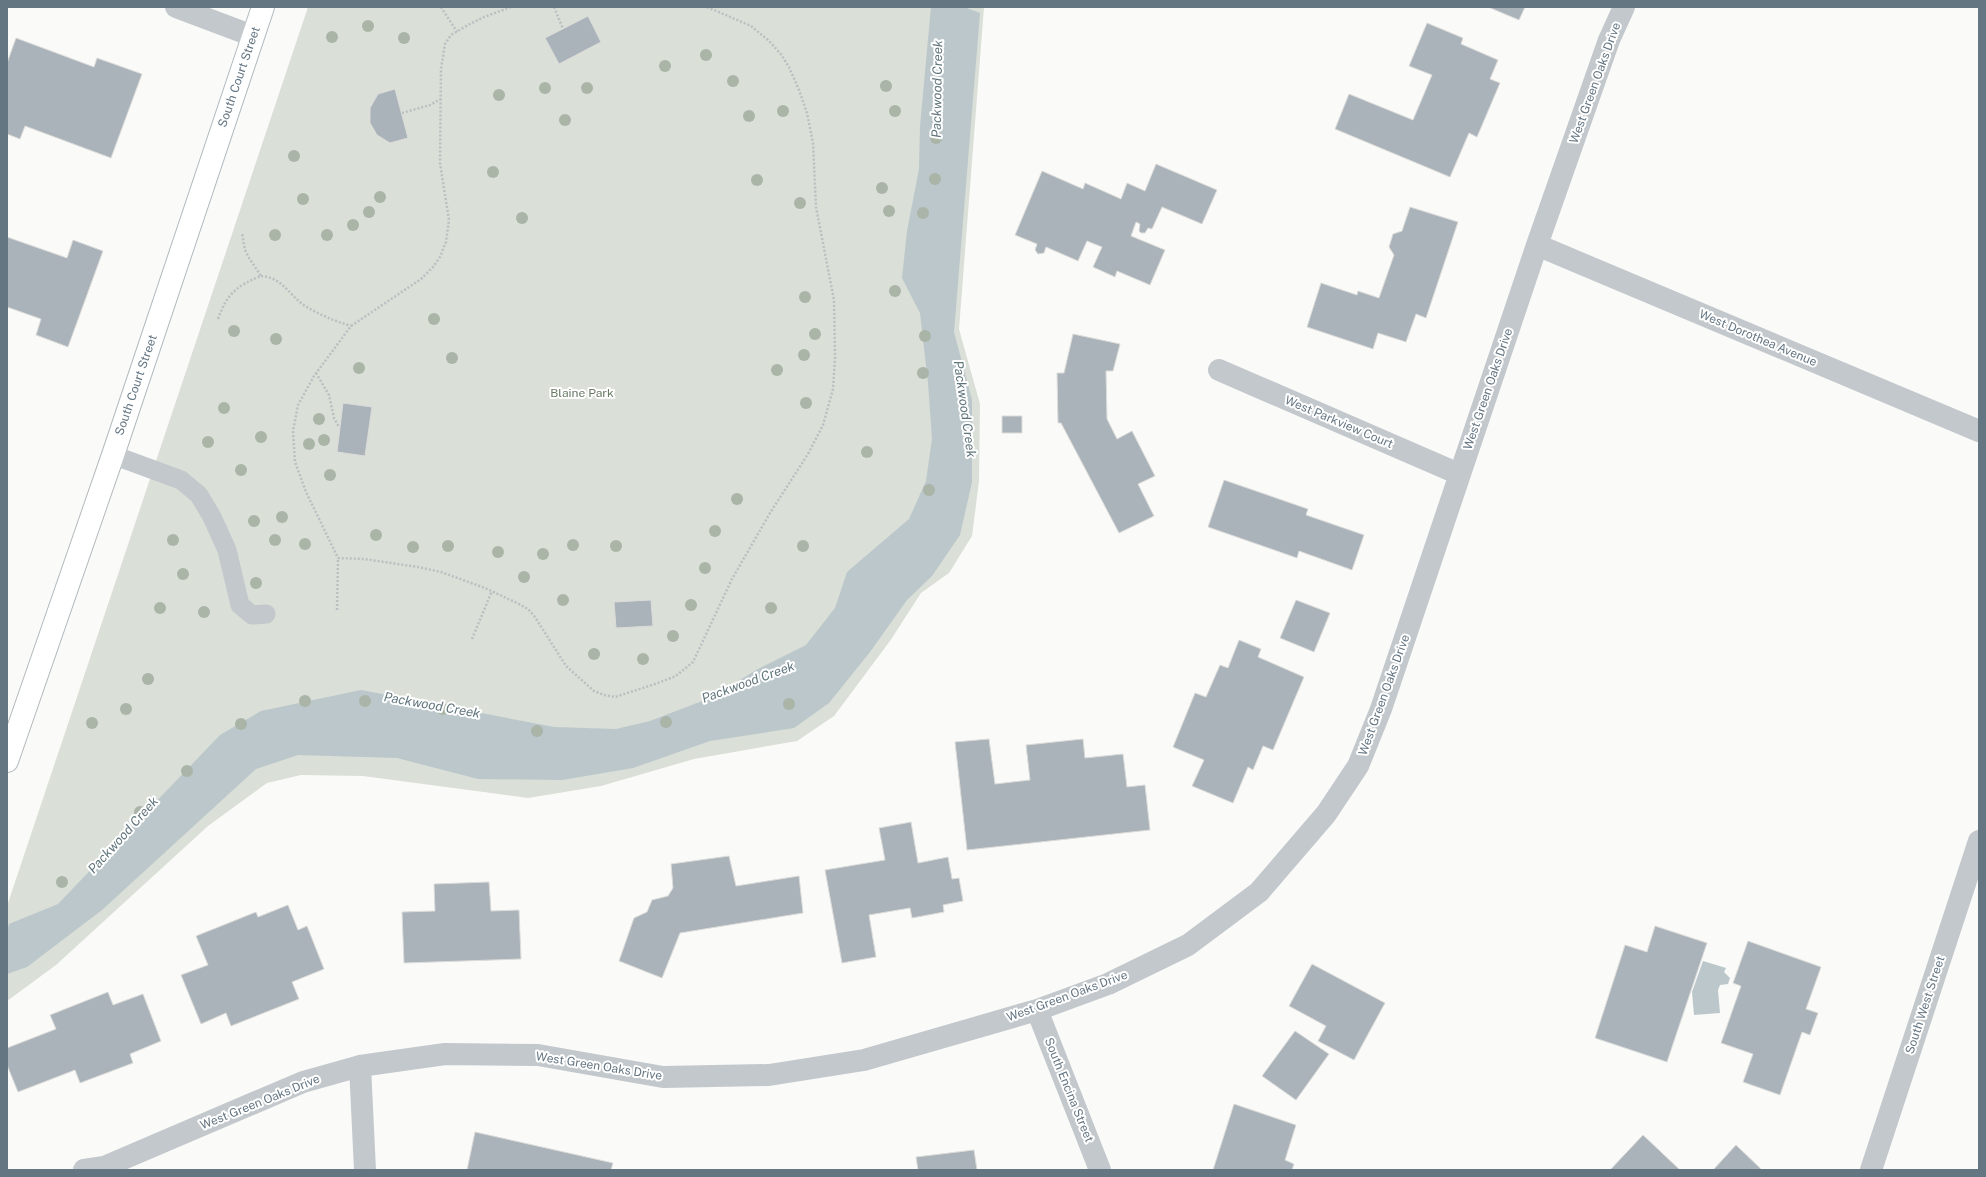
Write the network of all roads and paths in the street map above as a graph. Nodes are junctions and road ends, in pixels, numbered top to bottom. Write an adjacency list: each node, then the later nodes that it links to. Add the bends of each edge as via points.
1 (176, 7): 10 (street)
2 (263, 7): 10 (street, South Court Street)
3 (441, 7): 9 (path)
4 (511, 7): 9 (path, via 484,17)
5 (554, 7): 8 (path)
6 (707, 7): 25 (path, via 751,26 768,40 789,67 807,113 815,163 816,207 831,280 836,331 833,389 823,425 738,568 692,662 676,676 615,697 594,691 566,666 528,609)
7 (1624, 7): 14 (street, West Green Oaks Drive, via 1608,40)
8 (563, 29)
9 (457, 32): 11 (path, via 451,35 442,55)
10 (253, 36): 22 (street, South Court Street)
11 (442, 98): 12 (path, via 430,105); 17 (path, via 440,163 449,220 446,242 433,267 421,279)
12 (402, 113)
13 (242, 233): 15 (path, via 245,250)
14 (1536, 245): 21 (street, West Dorothea Avenue); 23 (street, West Green Oaks Drive)
15 (261, 276): 16 (path, via 242,284 231,294 223,305); 17 (path, via 278,282 316,312)
16 (218, 319)
17 (352, 326): 19 (path)
18 (1219, 370): 23 (street, West Parkview Court)
19 (316, 373): 20 (path, via 329,394 334,418); 24 (path, via 298,405 293,446 299,477)
20 (339, 427)
21 (1979, 431)
22 (112, 455): 27 (lane, via 181,480 200,495 227,550 240,605 252,614); 29 (street, South Court Street)
23 (1460, 474): 31 (street, West Green Oaks Drive, via 1382,709 1358,766 1326,814 1259,892 1188,945 1108,984)
24 (338, 558): 25 (path, via 364,559 442,572); 26 (path)
25 (492, 591): 28 (path)
26 (337, 610)
27 (266, 614)
28 (472, 639)
29 (7, 761)
30 (1979, 841): 36 (street, South West Street)
31 (1037, 1010): 32 (street, West Green Oaks Drive, via 864,1060 769,1075 663,1077 530,1055 445,1054); 35 (street, South Encina Street)
32 (360, 1066): 33 (street, West Green Oaks Drive, via 303,1082 104,1167); 34 (street)
33 (84, 1170)
34 (365, 1170)
35 (1100, 1170)
36 (1871, 1170)

